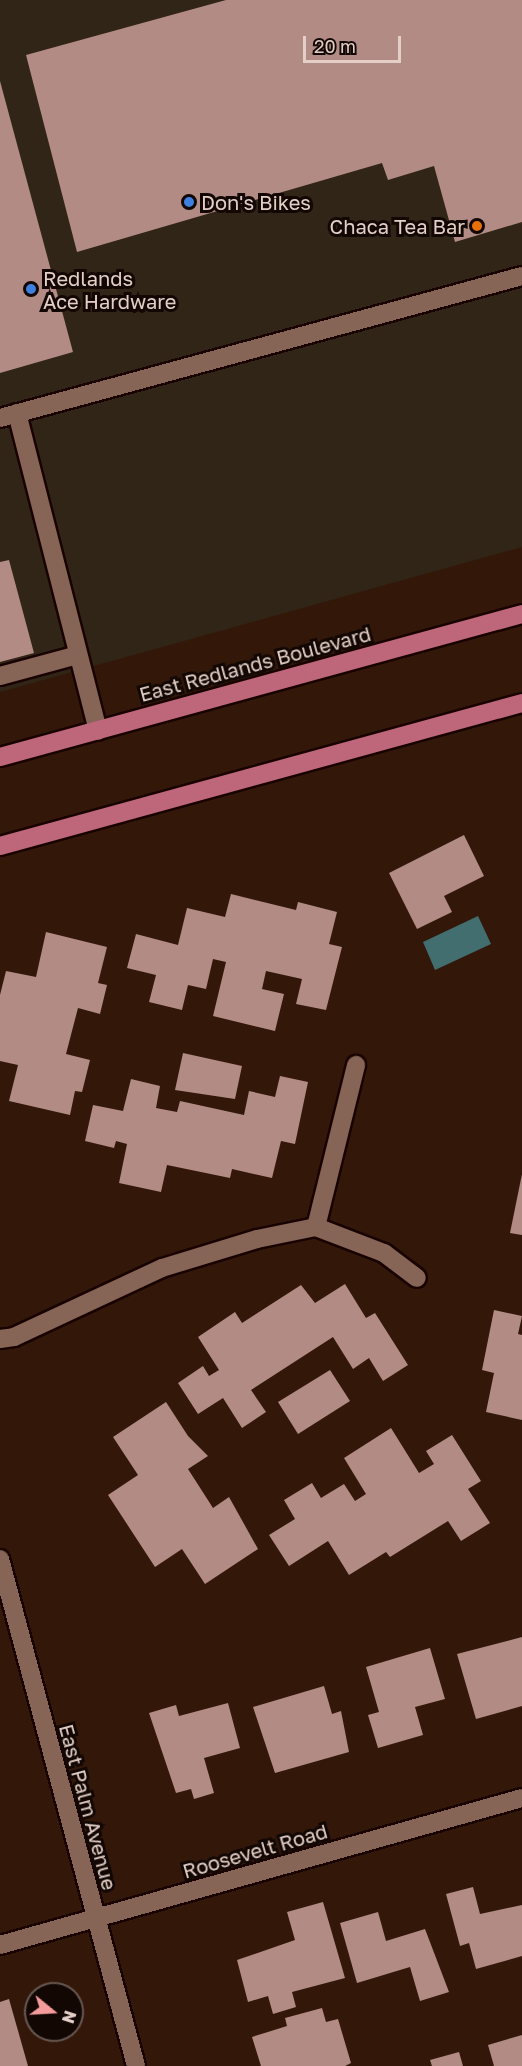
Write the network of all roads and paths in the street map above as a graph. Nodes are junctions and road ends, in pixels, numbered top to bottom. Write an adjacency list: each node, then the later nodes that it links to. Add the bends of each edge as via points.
1 (522, 276): 2 (street)
2 (8, 416): 4 (street)
3 (522, 614): 7 (main road, East Redlands Boulevard)
4 (78, 655): 5 (street); 7 (street)
5 (0, 676)
6 (522, 703): 9 (main road)
7 (98, 731): 8 (main road, East Redlands Boulevard)
8 (0, 757)
9 (0, 846)
10 (356, 1065): 11 (street)
11 (316, 1227): 12 (street, via 384,1253); 13 (street, via 257,1239 162,1268 14,1337)
12 (417, 1278)
13 (0, 1339)
14 (0, 1559): 16 (street, East Palm Avenue)
15 (522, 1798): 16 (street, Roosevelt Road)
16 (95, 1920): 17 (street, Roosevelt Road); 18 (street, East Palm Avenue)
17 (0, 1945)
18 (136, 2066)

